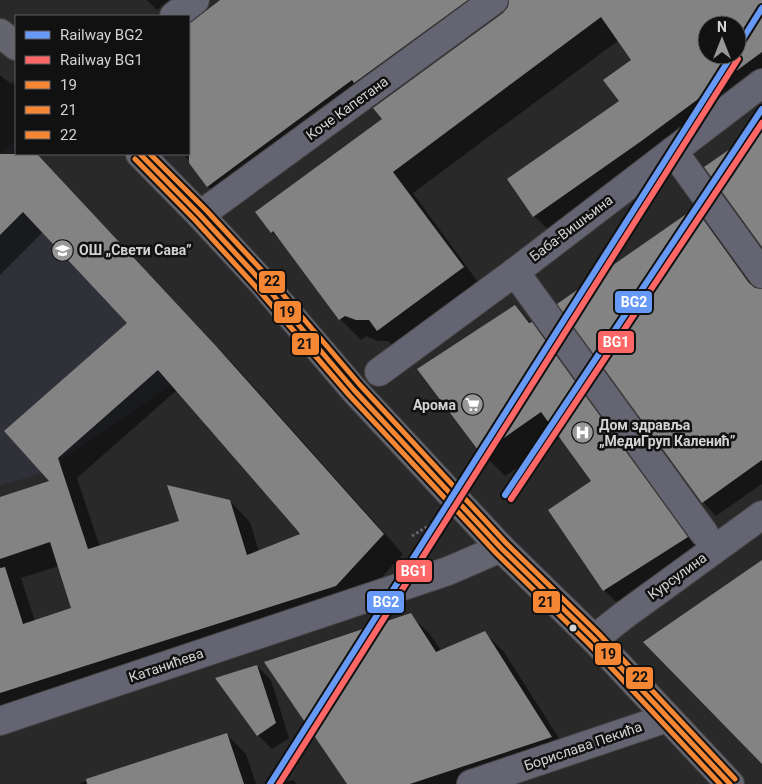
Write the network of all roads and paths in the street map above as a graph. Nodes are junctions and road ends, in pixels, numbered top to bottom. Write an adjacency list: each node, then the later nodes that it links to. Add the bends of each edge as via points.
1 (195, 0): 3 (street)
2 (494, 0): 9 (street, Коче Капетана)
3 (175, 15)
4 (0, 33): 5 (main road)
5 (15, 45)
6 (762, 83): 7 (street, Баба-Вишњина)
7 (673, 151): 10 (street, Баба-Вишњина); 11 (street)
8 (141, 155): 9 (main road)
9 (200, 215): 17 (main road, via 354,390)
10 (511, 274): 12 (street, Баба-Вишњина); 15 (street)
11 (762, 274)
12 (379, 372)
13 (762, 515): 18 (street, Курсулина)
14 (436, 521): 16 (path)
15 (704, 533)
16 (412, 536)
17 (502, 548): 18 (main road); 20 (street, Катанићева, via 448,571)
18 (594, 639): 19 (main road)
19 (667, 718): 21 (street, Борислава Пекића); 22 (main road)
20 (0, 721)
21 (470, 784)
22 (730, 784)

